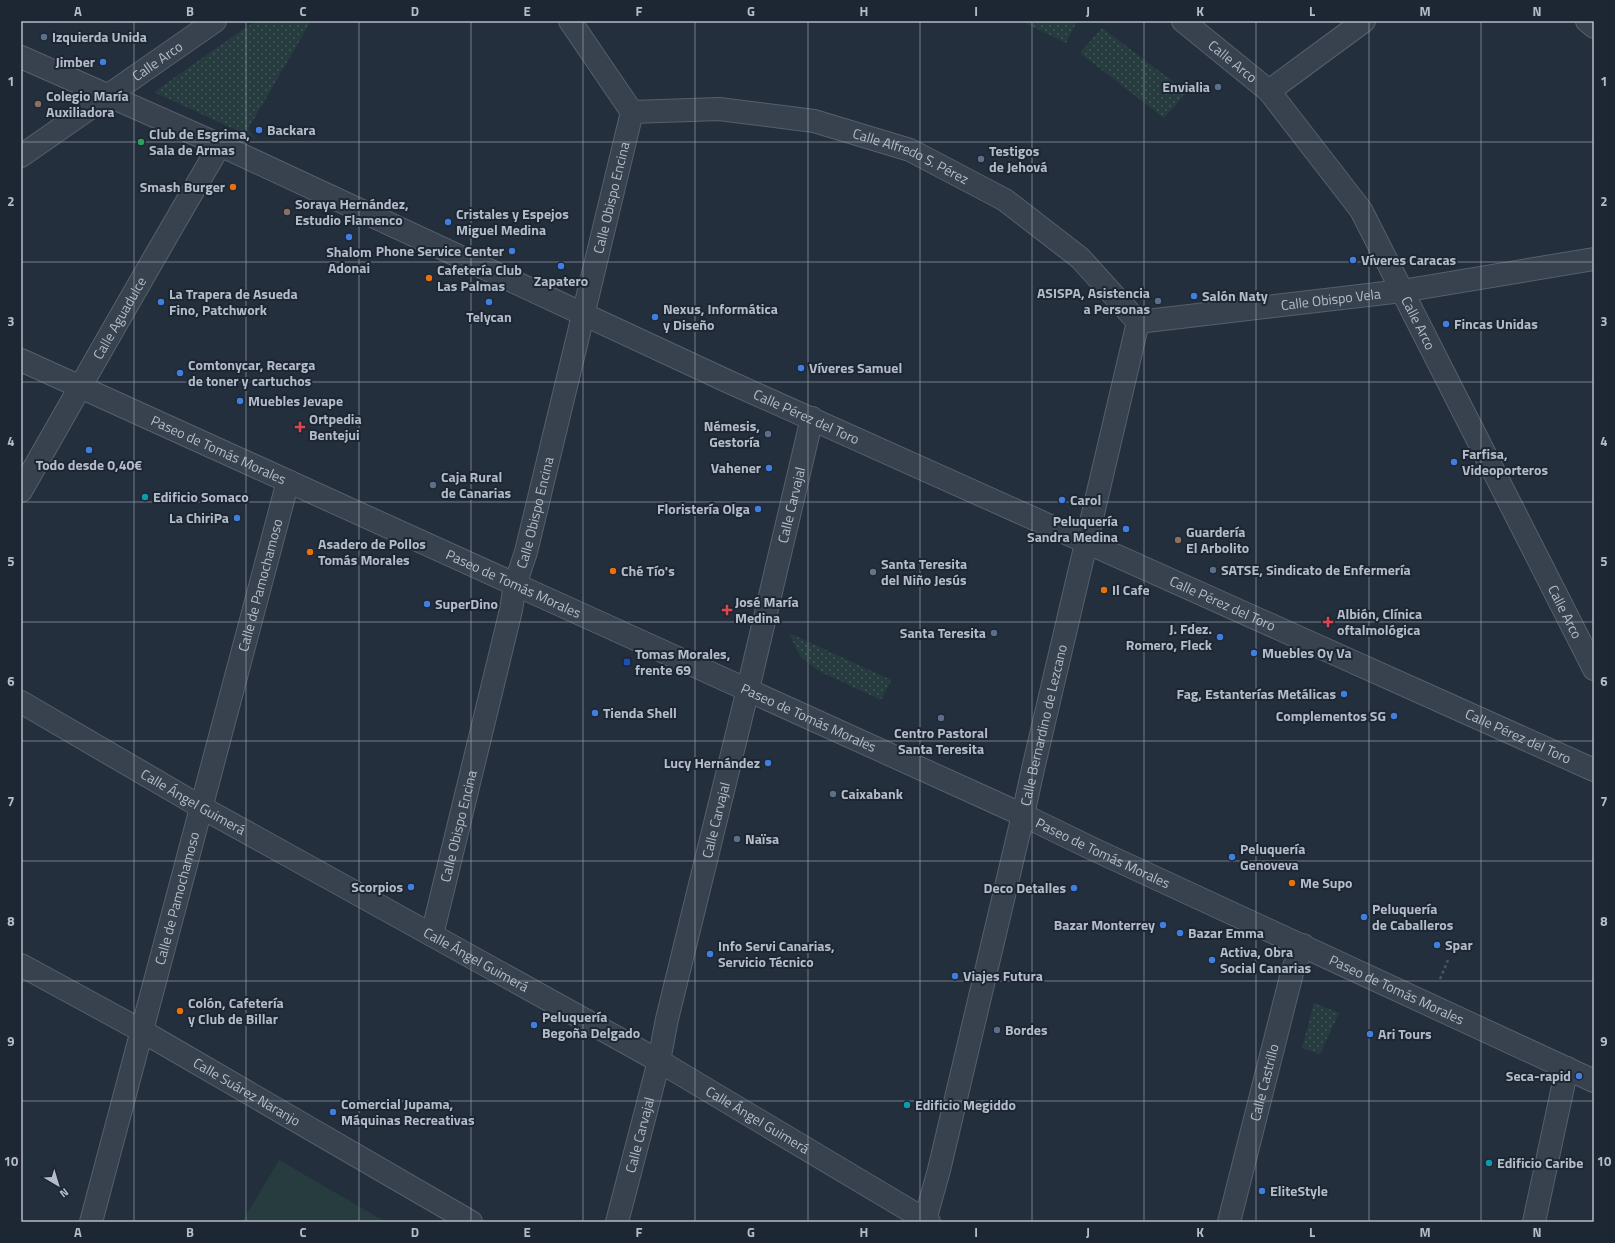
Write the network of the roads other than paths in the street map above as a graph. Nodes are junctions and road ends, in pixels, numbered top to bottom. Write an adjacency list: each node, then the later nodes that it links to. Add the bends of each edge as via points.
1 (215, 21): 9 (street, Calle Arco)
2 (570, 21): 10 (street)
3 (1183, 21): 8 (street, Calle Arco)
4 (1364, 21): 8 (street)
5 (1587, 21): 6 (street)
6 (1594, 27)
7 (21, 57): 9 (street, Calle Pérez del Toro)
8 (1269, 91): 14 (street, Calle Arco, via 1361,210)
9 (108, 96): 11 (street, Calle Pérez del Toro); 12 (street, Calle Arco)
10 (632, 112): 15 (street, Calle Obispo Encina); 16 (street, Calle Alfredo S. Pérez, via 719,109 814,121 910,150 1005,200 1080,258)
11 (220, 145): 15 (street, Calle Pérez del Toro); 18 (street, Calle Aguadulce)
12 (21, 156)
13 (1594, 259): 14 (street, Calle Obispo Vela)
14 (1402, 291): 16 (street, Calle Obispo Vela); 24 (street, Calle Arco)
15 (584, 314): 19 (street, Calle Pérez del Toro); 23 (street, Calle Obispo Encina, via 526,552)
16 (1138, 322): 22 (street, Calle Bernardino de Lezcano)
17 (21, 360): 18 (street, Paseo de Tomás Morales)
18 (81, 387): 20 (street, Paseo de Tomás Morales); 21 (street, Calle Aguadulce)
19 (812, 418): 22 (street, Calle Pérez del Toro); 25 (street, Calle Carvajal)
20 (288, 481): 23 (street, Paseo de Tomás Morales); 28 (street, Calle de Pamochamoso)
21 (21, 491)
22 (1087, 542): 27 (street, Calle Pérez del Toro); 29 (street, Calle Bernardino de Lezcano)
23 (515, 585): 25 (street, Paseo de Tomás Morales); 30 (street, Calle Obispo Encina)
24 (1594, 669)
25 (748, 690): 29 (street, Paseo de Tomás Morales); 34 (street, Calle Carvajal, via 667,1019)
26 (21, 702): 28 (street, Calle Ángel Guimerá)
27 (1594, 770)
28 (202, 807): 30 (street, Calle Ángel Guimerá); 33 (street, Calle de Pamochamoso)
29 (1024, 815): 31 (street, Paseo de Tomás Morales); 37 (street, Calle Bernardino de Lezcano)
30 (432, 935): 34 (street, Calle Ángel Guimerá)
31 (1303, 945): 35 (street, Paseo de Tomás Morales); 41 (street, Calle Castrillo, via 1294,965)
32 (21, 965): 33 (street, Calle Suárez Naranjo)
33 (142, 1031): 38 (street, Calle de Pamochamoso); 39 (street, Calle Suárez Naranjo)
34 (659, 1061): 37 (street, Calle Ángel Guimerá); 40 (street, Calle Carvajal)
35 (1567, 1068): 36 (street, Paseo de Tomás Morales); 42 (street)
36 (1594, 1081)
37 (927, 1221)
38 (91, 1222)
39 (471, 1222)
40 (617, 1222)
41 (1230, 1222)
42 (1534, 1222)

